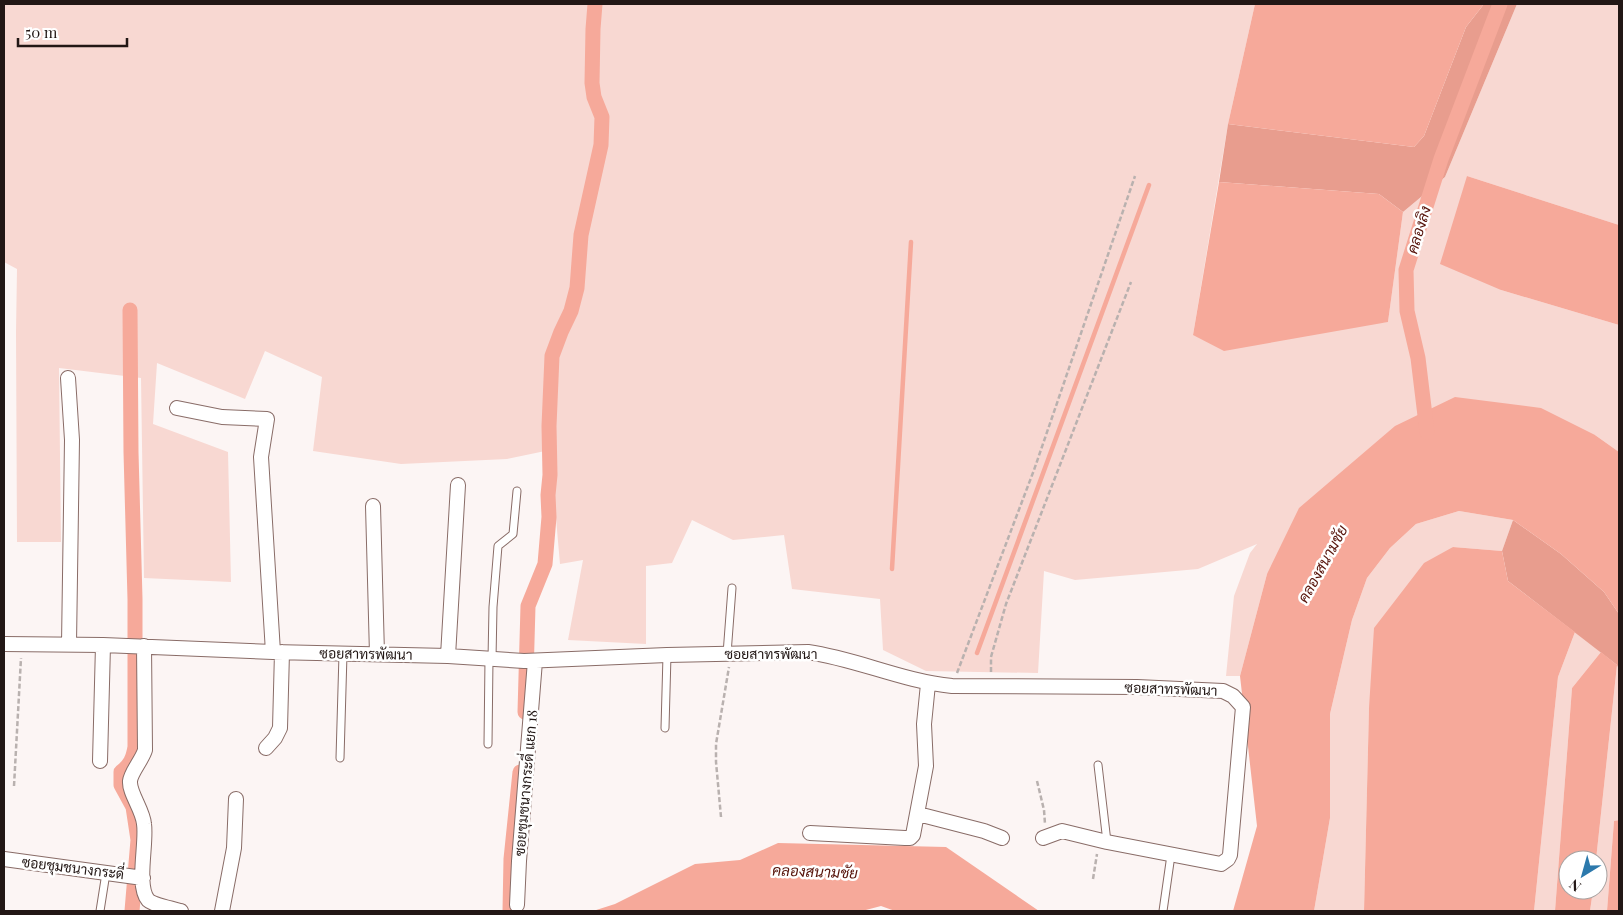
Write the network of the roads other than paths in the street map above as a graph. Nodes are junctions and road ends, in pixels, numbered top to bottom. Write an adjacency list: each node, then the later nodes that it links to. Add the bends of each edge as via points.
1 (68, 378): 8 (street, via 72,440)
2 (177, 408): 11 (street, via 222,417 267,419 261,456)
3 (458, 485): 16 (street)
4 (517, 491): 17 (lane, via 513,534 498,546)
5 (373, 506): 13 (street)
6 (732, 588): 14 (lane)
7 (4, 644): 8 (street, ซอยสาทรพัฒนา)
8 (69, 644): 9 (street, ซอยสาทรพัฒนา)
9 (103, 644): 10 (street, ซอยสาทรพัฒนา); 24 (street)
10 (138, 646): 11 (street, ซอยสาทรพัฒนา); 35 (street, via 145,750 130,783 144,824)
11 (278, 652): 12 (street, ซอยสาทรพัฒนา); 22 (street, via 280,728)
12 (343, 654): 13 (street, ซอยสาทรพัฒนา); 23 (lane)
13 (377, 654): 16 (street, ซอยสาทรพัฒนา)
14 (729, 654): 15 (street, ซอยสาทรพัฒนา); 19 (street, ซอยสาทรพัฒนา, via 808,652 829,655)
15 (667, 655): 18 (street, ซอยสาทรพัฒนา); 20 (lane)
16 (448, 656): 17 (street, ซอยสาทรพัฒนา)
17 (490, 659): 18 (street, ซอยสาทรพัฒนา); 21 (lane)
18 (530, 661): 36 (street, ซอยชุมชนางกระดี่ แยก 18)
19 (928, 684): 27 (street, via 924,724 926,766); 32 (street, ซอยสาทรพัฒนา, via 1222,691 1239,701 1243,707 1230,855 1221,864)
20 (665, 728)
21 (488, 744)
22 (266, 748)
23 (340, 758)
24 (100, 760)
25 (1098, 766): 31 (lane)
26 (236, 799): 39 (street, via 234,848)
27 (918, 814): 28 (street, via 910,838); 29 (street)
28 (810, 833)
29 (1002, 838)
30 (1043, 838): 31 (street, ซอยสาทรพัฒนา, via 1062,831)
31 (1103, 841): 32 (street, ซอยสาทรพัฒนา)
32 (1171, 855): 40 (lane)
33 (4, 859): 34 (street, ซอยชุมชนางกระดี่)
34 (106, 873): 35 (street, ซอยชุมชนางกระดี่); 37 (lane)
35 (138, 877): 38 (street, via 151,902)
36 (517, 905)
37 (100, 911)
38 (181, 911)
39 (222, 911)
40 (1163, 911)

